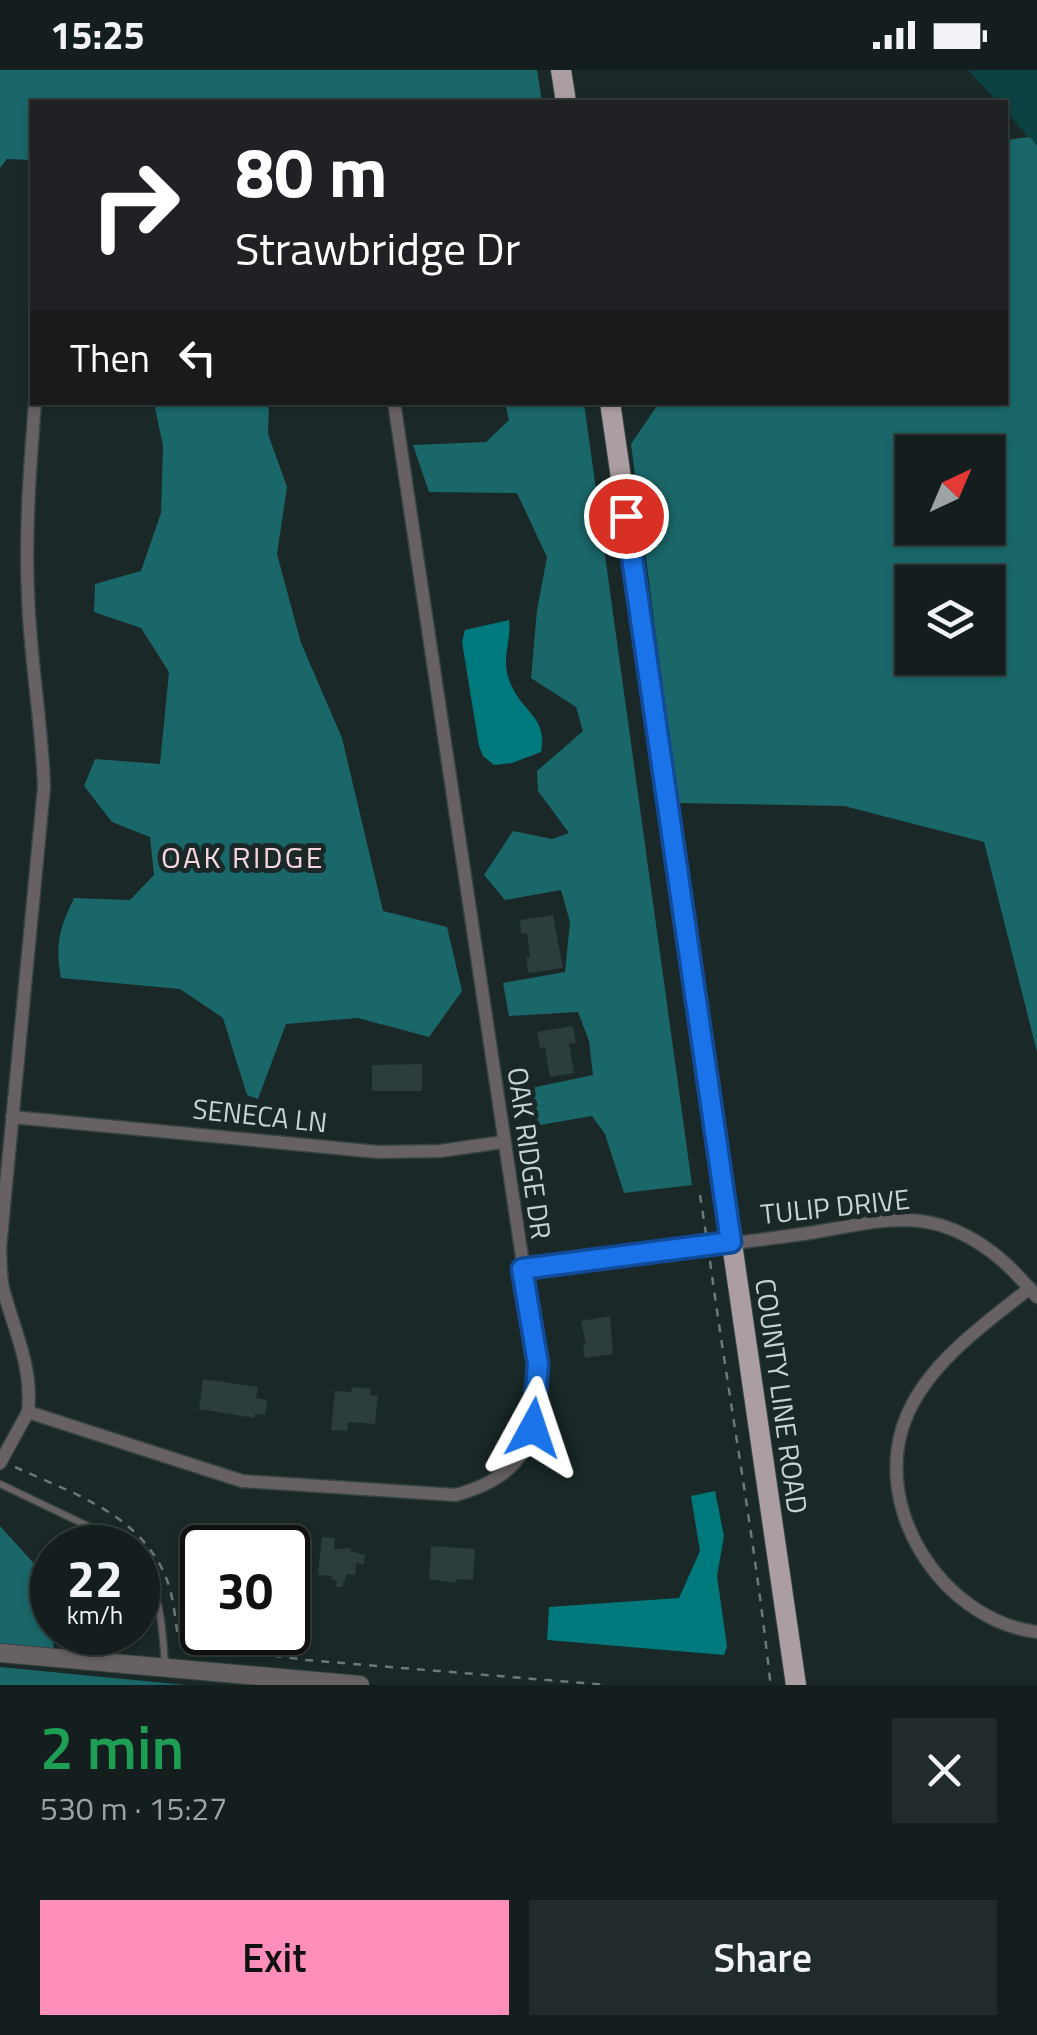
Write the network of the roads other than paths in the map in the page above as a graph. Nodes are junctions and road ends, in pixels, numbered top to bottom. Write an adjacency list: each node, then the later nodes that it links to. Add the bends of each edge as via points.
1 (561, 70): 2 (main road)
2 (566, 100)
3 (35, 405): 6 (street, via 26,542 44,787)
4 (394, 405): 7 (street, OAK RIDGE DR)
5 (610, 405): 8 (main road, COUNTY LINE ROAD)
6 (12, 1117): 7 (street, SENECA LN, via 378,1152); 11 (street, via 0,1248 2,1284 23,1347)
7 (502, 1142): 9 (street, OAK RIDGE DR)
8 (731, 1242): 9 (street, TULIP DRIVE); 10 (street, TULIP DRIVE, via 922,1222 986,1246); 20 (main road, COUNTY LINE ROAD)
9 (522, 1269): 11 (street, OAK RIDGE DR, via 538,1364 533,1428 525,1452 479,1488 456,1494 242,1481)
10 (1033, 1292): 16 (street, via 966,1340 926,1385 902,1431 898,1471 906,1519 934,1575 970,1607)
11 (28, 1412): 12 (street)
12 (1, 1462)
13 (0, 1484): 14 (lane)
14 (86, 1525)
15 (160, 1611): 18 (lane)
16 (1037, 1632)
17 (0, 1653): 18 (street)
18 (166, 1667): 19 (street)
19 (360, 1685)
20 (796, 1685)

